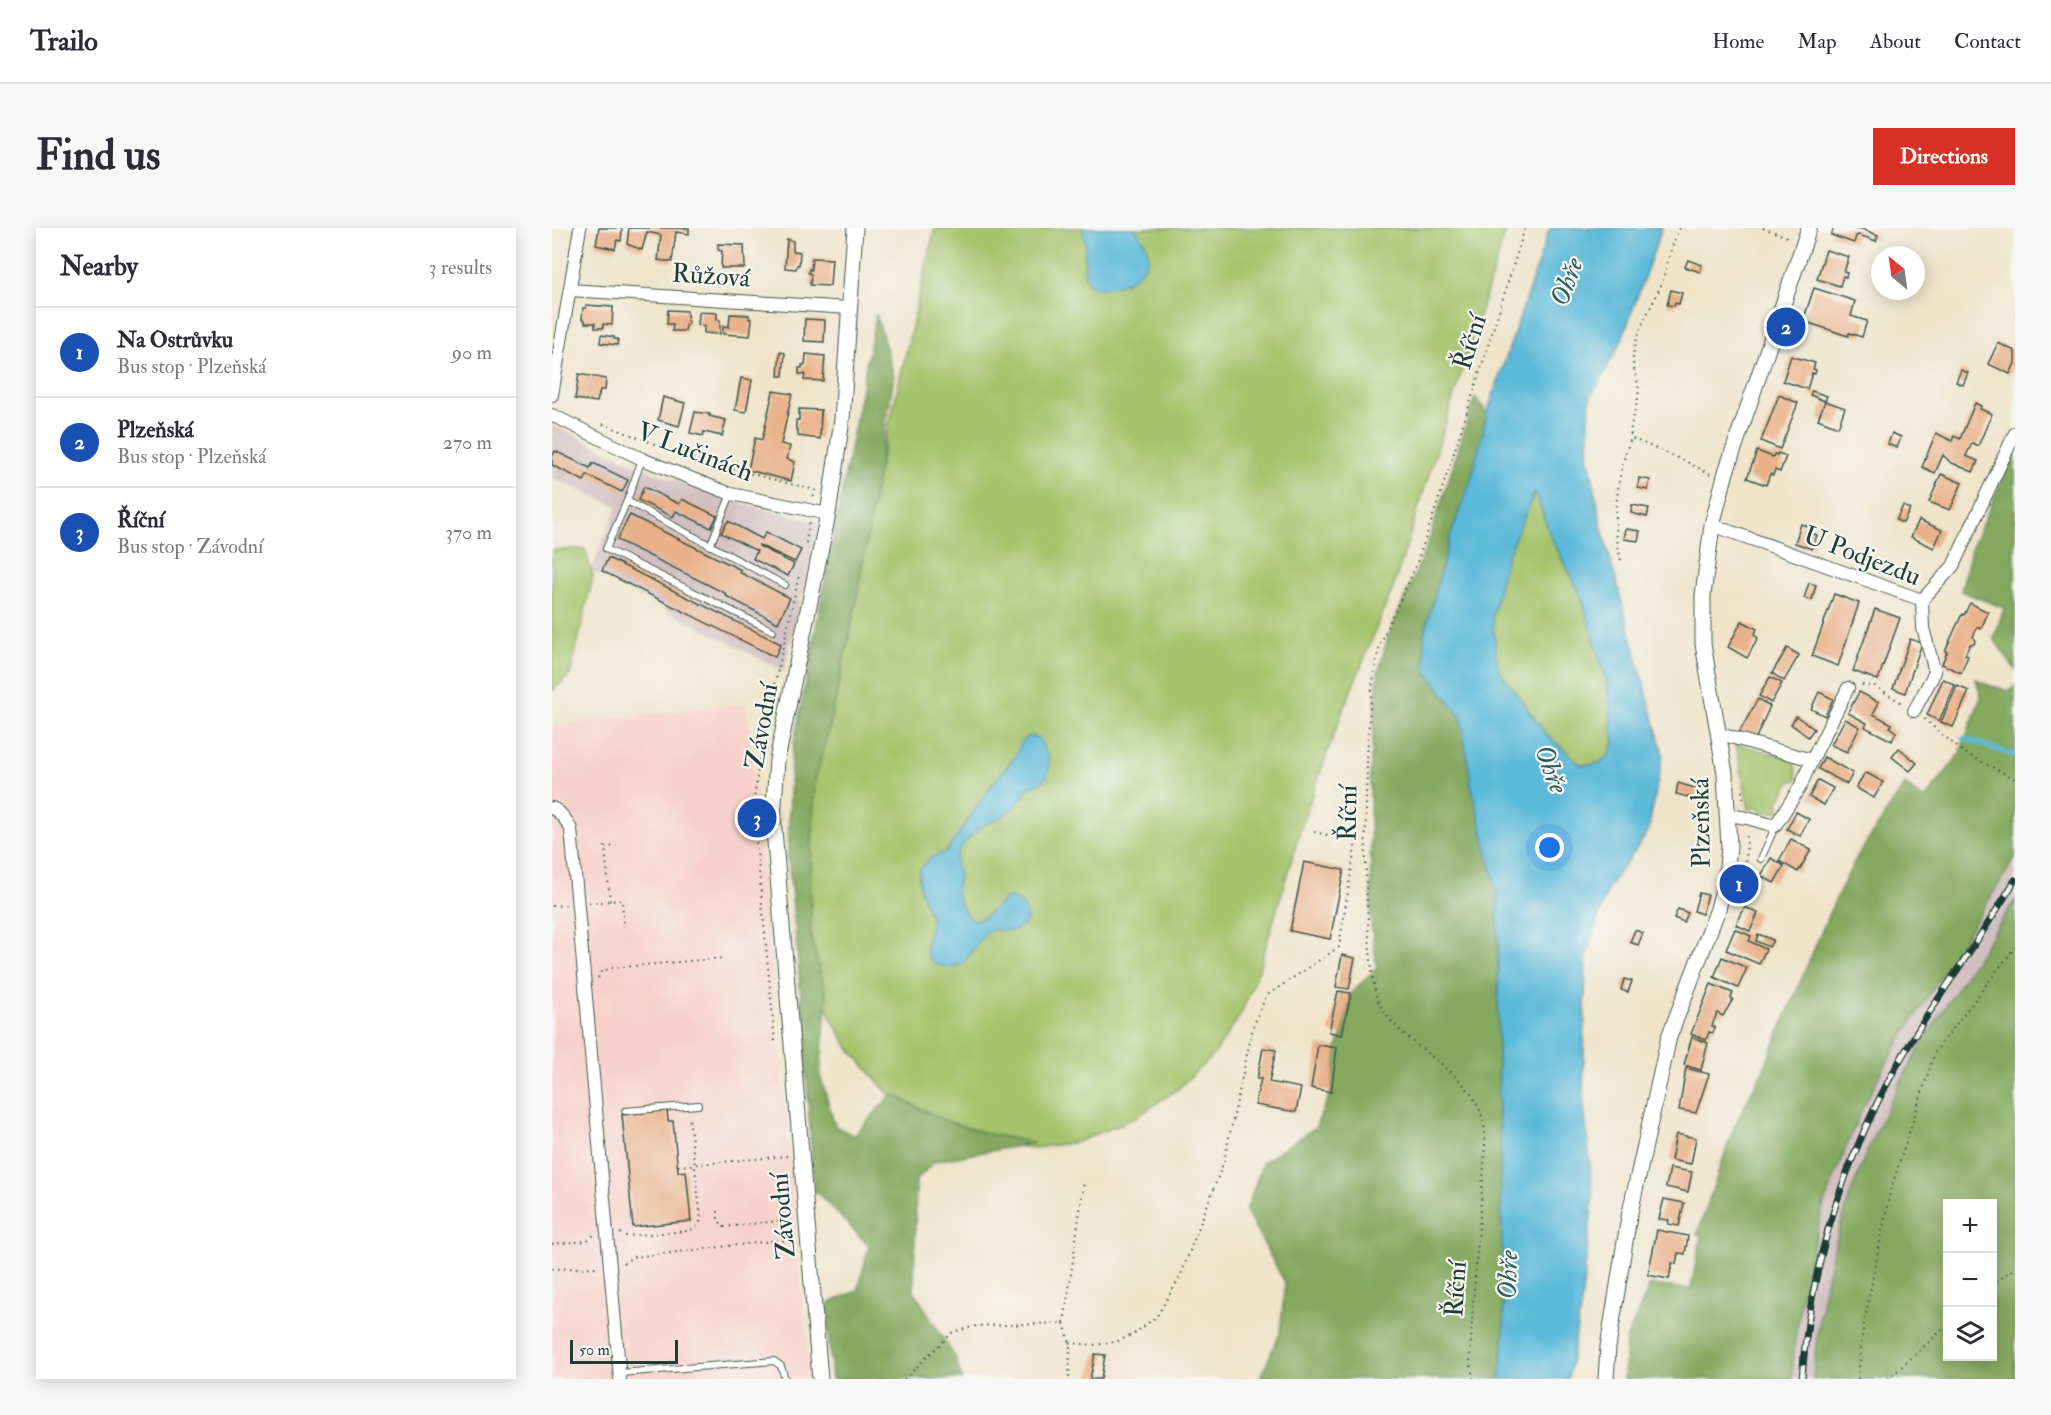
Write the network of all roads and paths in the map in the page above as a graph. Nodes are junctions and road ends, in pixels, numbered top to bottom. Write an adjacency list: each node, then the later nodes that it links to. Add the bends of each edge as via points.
1 (580, 228): 7 (street)
2 (855, 228): 8 (street, Závodní)
3 (1526, 228): 66 (path, Říční, via 1420,555 1377,659 1367,769 1365,875 1374,990 1380,1006 1398,1028 1470,1091 1485,1128 1470,1359)
4 (1680, 228): 13 (path, via 1636,342 1633,359 1639,396 1630,427)
5 (1763, 228): 6 (path)
6 (1806, 235): 15 (street, Plzeňská)
7 (570, 290): 8 (street, Růžová); 9 (street)
8 (849, 308): 19 (street, Závodní, via 842,420)
9 (552, 395)
10 (552, 415): 14 (street, V Lučinách)
11 (594, 420): 18 (path, via 696,460 815,490)
12 (2015, 433): 26 (street, via 1953,566)
13 (1631, 438): 15 (path); 23 (path, via 1615,518)
14 (642, 459): 16 (street, V Lučinách); 17 (lane)
15 (1724, 479): 20 (street, Plzeňská)
16 (731, 494): 18 (street, V Lučinách); 22 (lane)
17 (627, 501): 22 (lane); 27 (lane, via 606,549)
18 (811, 511): 19 (street, V Lučinách); 21 (path)
19 (828, 514): 63 (street, Závodní, via 777,760 773,818)
20 (1712, 525): 26 (street, U Podjezdu); 30 (street, Plzeňská, via 1703,596 1703,644)
21 (806, 544)
22 (710, 546): 25 (lane)
23 (1621, 560)
24 (801, 566): 44 (path, via 761,748 753,808)
25 (785, 585)
26 (1922, 600): 29 (street, U Podjezdu, via 1923,628 1935,672)
27 (773, 631)
28 (1848, 688): 29 (path, via 1875,686); 31 (street)
29 (1914, 711): 32 (path, via 1963,752)
30 (1720, 734): 31 (street); 34 (street, Plzeňská)
31 (1812, 760): 35 (street, via 1800,788)
32 (2015, 779)
33 (552, 808): 40 (street, via 566,819 571,829)
34 (1729, 815): 35 (street); 67 (street, Plzeňská, via 1723,892 1669,1037 1629,1217)
35 (1775, 826): 38 (lane)
36 (1314, 832): 60 (path, via 1356,841 1339,946 1266,996 1253,1027 1224,1161 1180,1277 1158,1316 1116,1342)
37 (617, 846): 39 (path, via 605,847)
38 (1761, 859)
39 (610, 901): 40 (path); 42 (path, via 622,900)
40 (578, 904): 41 (path); 61 (street)
41 (552, 906)
42 (624, 927)
43 (2015, 947): 68 (path, via 1935,1052 1890,1192 1863,1328)
44 (776, 1040)
45 (698, 1105): 46 (lane)
46 (624, 1112)
47 (787, 1156): 48 (path)
48 (678, 1166)
49 (1084, 1182): 58 (path)
50 (718, 1211): 51 (path, via 718,1220 724,1227 786,1220)
51 (792, 1212)
52 (781, 1240): 53 (path, via 634,1257)
53 (621, 1266)
54 (2015, 1268): 57 (path)
55 (552, 1269): 56 (path, via 592,1266)
56 (600, 1271)
57 (1997, 1281)
58 (1064, 1323): 60 (path); 64 (path, via 976,1326 953,1332)
59 (1943, 1329): 69 (path)
60 (1070, 1343): 65 (path)
61 (620, 1376): 62 (lane, via 774,1362 781,1366)
62 (784, 1379)
63 (820, 1379)
64 (904, 1379)
65 (1069, 1379)
66 (1473, 1379)
67 (1606, 1379)
68 (1858, 1379)
69 (1888, 1379)

